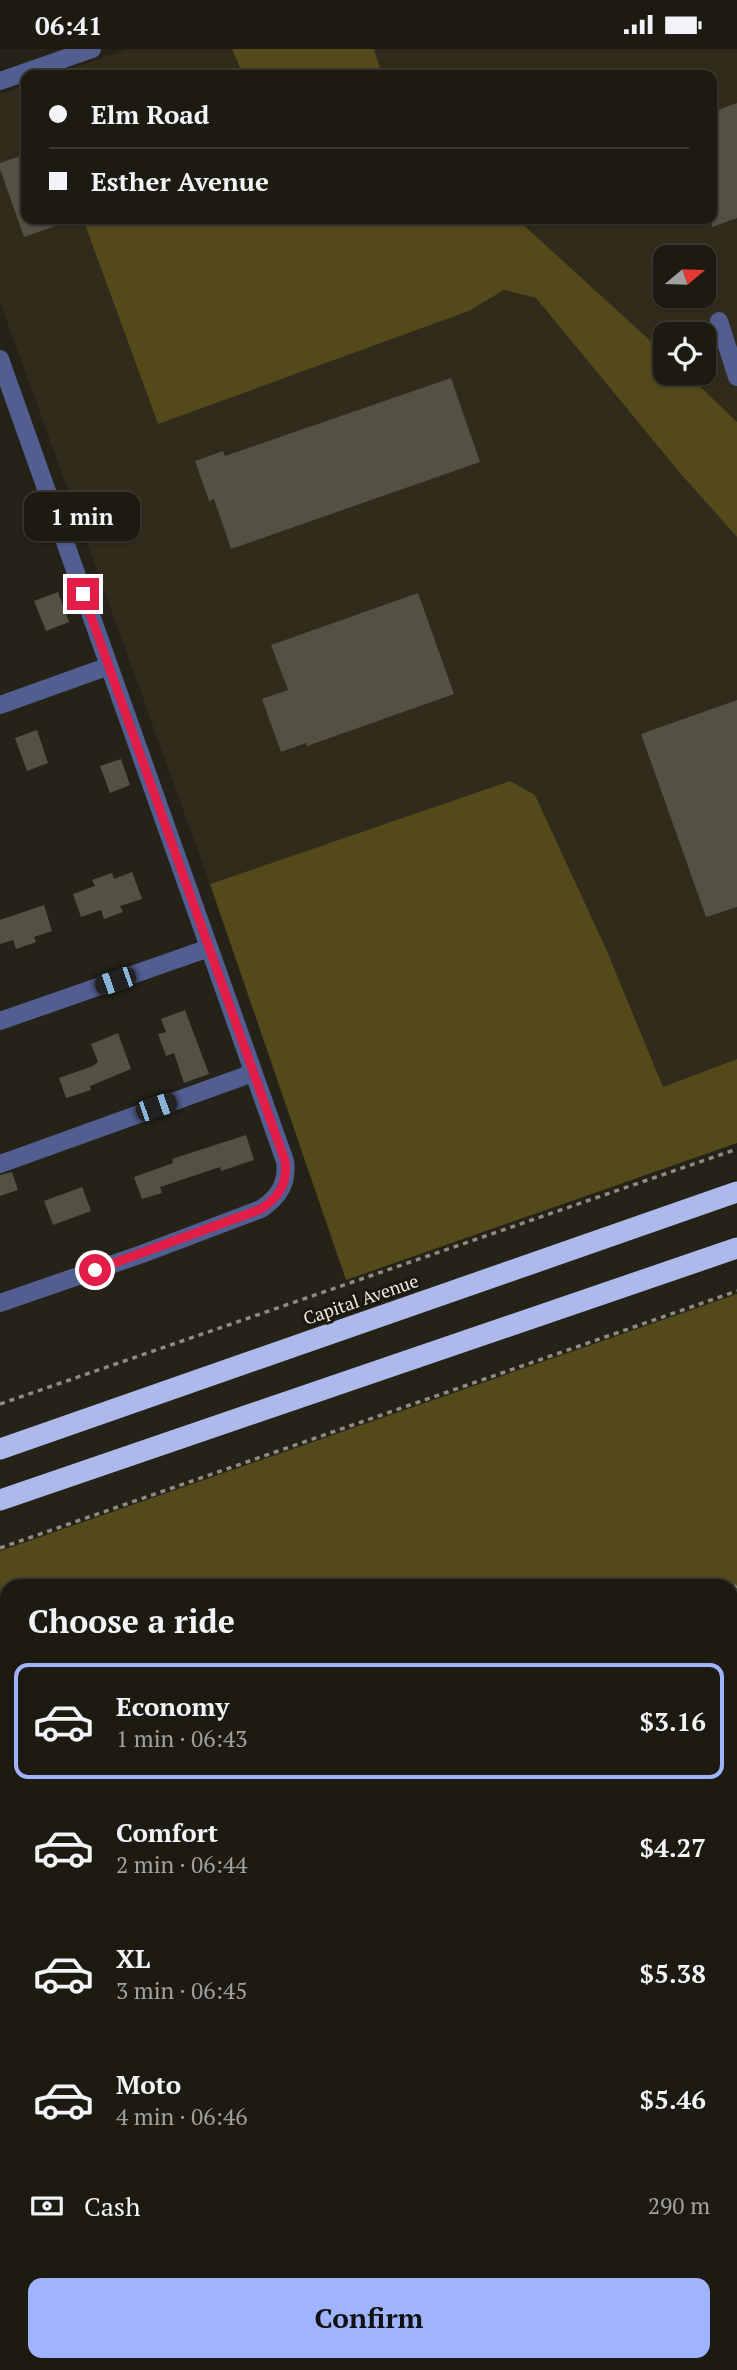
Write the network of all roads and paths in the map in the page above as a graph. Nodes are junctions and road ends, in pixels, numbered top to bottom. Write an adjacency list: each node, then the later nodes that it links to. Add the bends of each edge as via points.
1 (92, 49): 2 (street)
2 (32, 70)
3 (21, 74): 4 (street)
4 (0, 81)
5 (719, 321): 7 (street)
6 (0, 359): 8 (street)
7 (737, 377)
8 (6, 396): 9 (street)
9 (108, 666): 10 (street); 11 (street)
10 (0, 705)
11 (209, 947): 12 (street); 13 (street)
12 (0, 1021)
13 (253, 1073): 15 (street); 19 (street, via 285,1161 283,1187 275,1200 142,1254)
14 (737, 1150): 20 (path)
15 (0, 1164)
16 (737, 1192): 21 (highway, Capital Avenue)
17 (737, 1248): 22 (highway)
18 (737, 1291): 23 (path)
19 (0, 1303)
20 (0, 1404)
21 (0, 1449)
22 (0, 1500)
23 (0, 1548)

